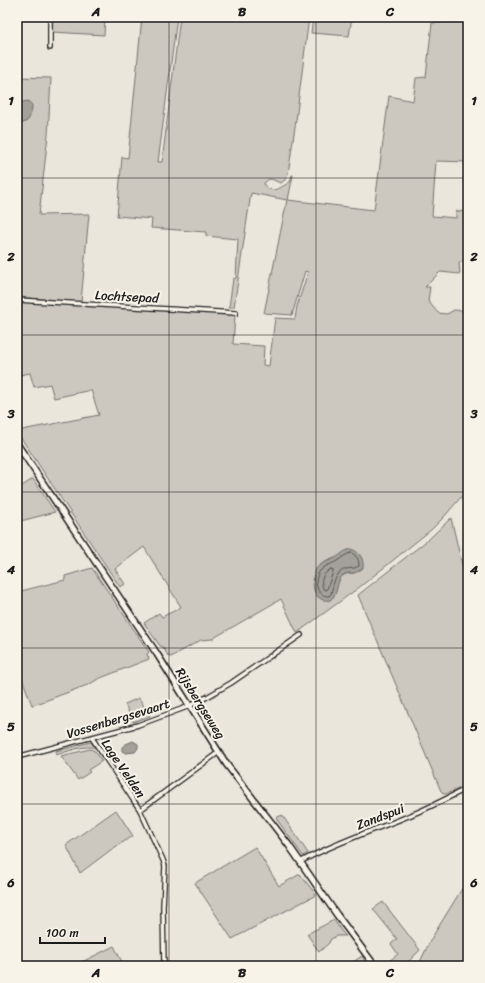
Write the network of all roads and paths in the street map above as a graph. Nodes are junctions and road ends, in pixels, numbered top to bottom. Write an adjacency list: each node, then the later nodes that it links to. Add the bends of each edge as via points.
1 (50, 17): 2 (street)
2 (50, 48)
3 (17, 300): 4 (street, Lochtsepad)
4 (236, 313)
5 (17, 444): 7 (main road, Rijsbergseweg)
6 (301, 635): 7 (street, Vossenbergsevaart, via 230,683)
7 (189, 706): 8 (street, Vossenbergsevaart, via 138,725); 9 (main road, Rijsbergseweg)
8 (92, 738): 10 (street, Vossenbergsevaart); 12 (street, Lage Velden)
9 (219, 752): 12 (street); 13 (main road, Rijsbergseweg)
10 (17, 757)
11 (468, 788): 13 (street, Zandspui, via 419,812 320,851)
12 (140, 810): 14 (street, Lage Velden, via 164,863)
13 (300, 862): 15 (main road, Rijsbergseweg)
14 (164, 966)
15 (375, 966)

